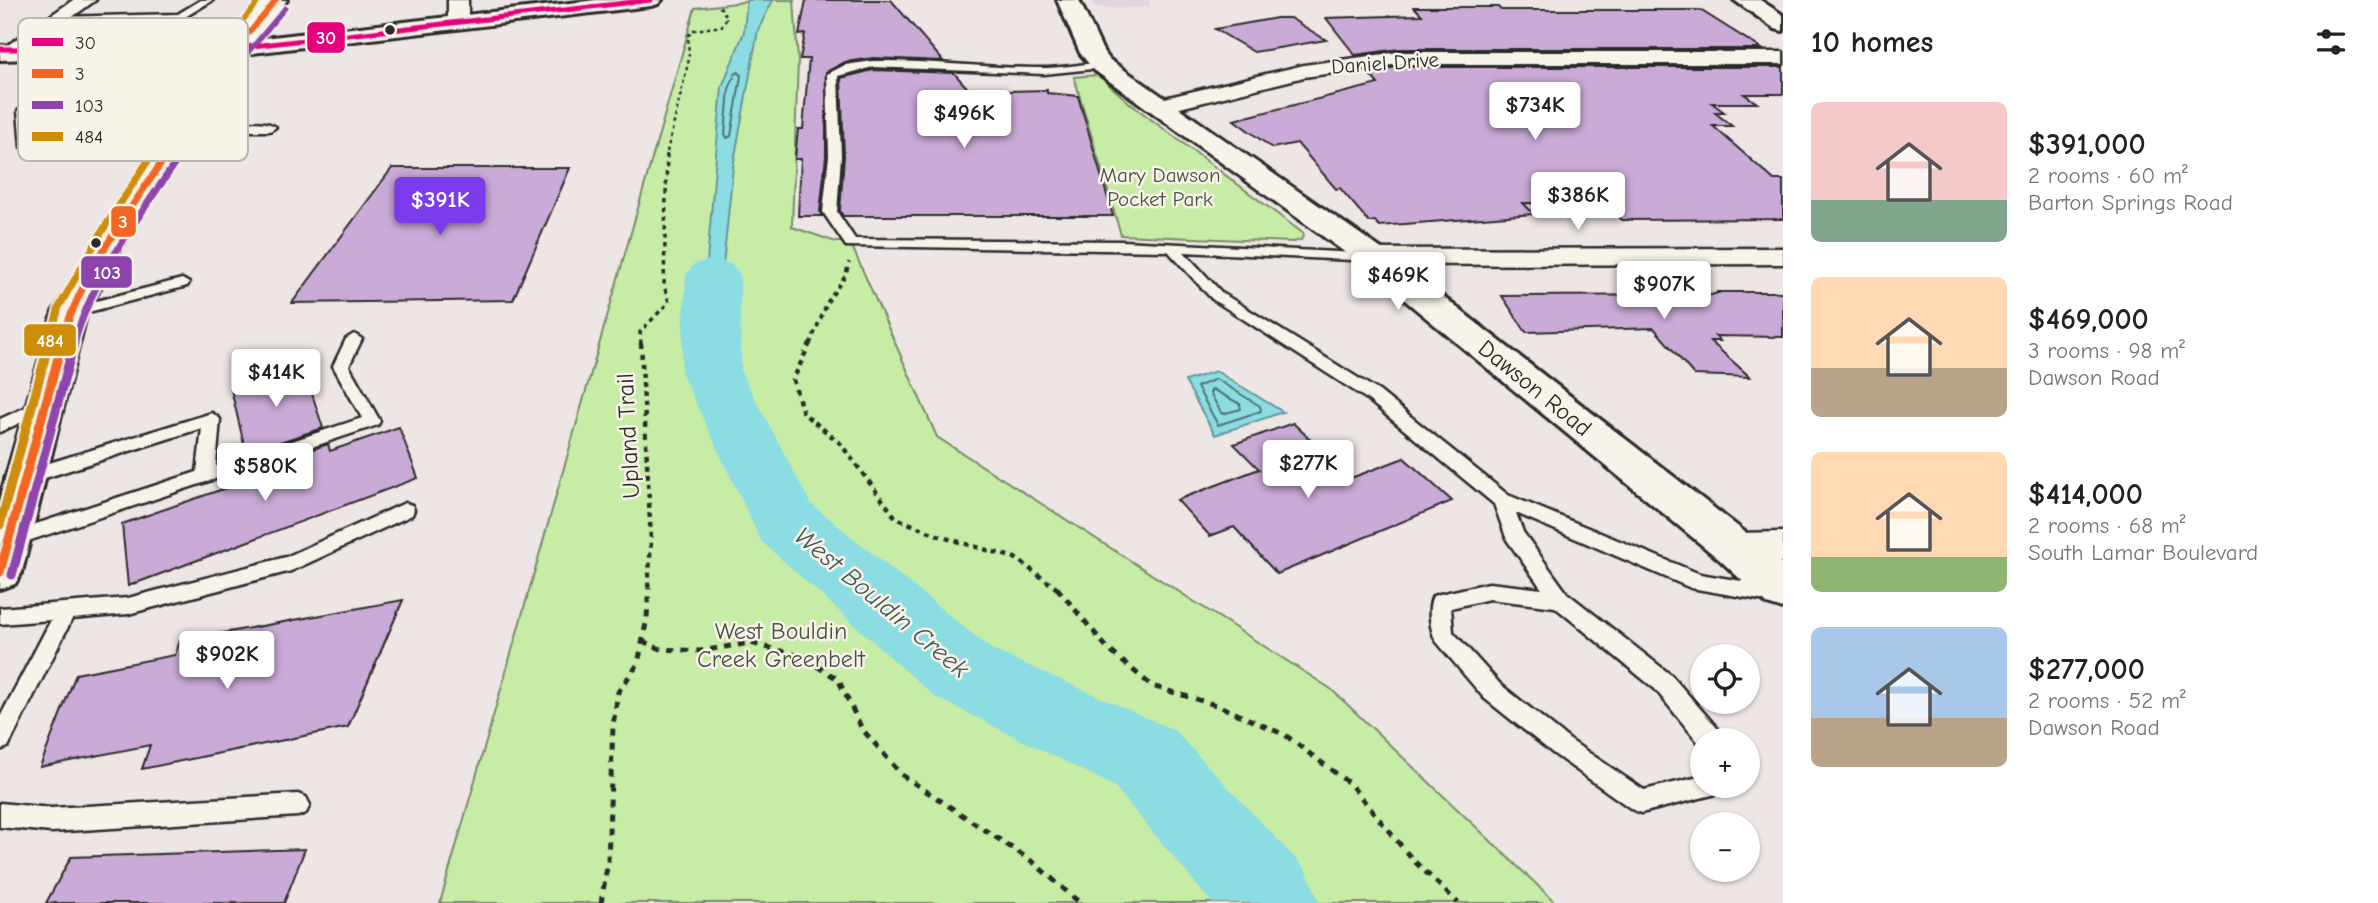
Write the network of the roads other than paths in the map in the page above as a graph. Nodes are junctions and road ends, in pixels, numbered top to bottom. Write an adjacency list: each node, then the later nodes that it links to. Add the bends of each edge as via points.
1 (86, 0): 11 (street)
2 (208, 0): 12 (lane, via 180,17)
3 (246, 0): 13 (main road)
4 (276, 0): 17 (main road)
5 (285, 0): 16 (main road, via 309,17)
6 (458, 0): 14 (street)
7 (651, 0): 10 (main road)
8 (1068, 0): 20 (main road, Dawson Road, via 1091,53)
9 (1745, 0): 15 (main road)
10 (584, 4): 14 (main road)
11 (60, 18)
12 (139, 18)
13 (235, 18)
14 (458, 24): 16 (main road)
15 (1783, 24)
16 (377, 33): 18 (main road)
17 (248, 34)
18 (248, 47)
19 (1783, 58): 21 (street, Daniel Drive, via 1399,58 1304,71)
20 (1102, 65): 21 (main road, Dawson Road); 25 (lane, via 1044,72 883,63 843,67 832,75 835,156 830,212 851,243)
21 (1160, 106): 27 (main road, Dawson Road)
22 (248, 127): 23 (lane)
23 (270, 127)
24 (163, 161): 29 (main road)
25 (1172, 247): 27 (lane); 35 (lane, via 1217,296 1373,395)
26 (1783, 256): 27 (street)
27 (1372, 257): 38 (main road, Dawson Road)
28 (182, 283): 29 (lane)
29 (70, 312): 31 (main road)
30 (354, 339): 33 (lane, via 341,366 372,421)
31 (46, 404): 32 (lane); 34 (main road)
32 (0, 426)
33 (206, 475): 34 (lane, via 212,419); 39 (lane)
34 (26, 477): 39 (main road)
35 (1502, 500): 40 (lane, via 1698,582); 41 (lane, via 1514,536)
36 (405, 510): 42 (lane, via 291,564 128,606)
37 (1783, 547): 38 (street)
38 (1735, 548): 40 (main road, Dawson Road)
39 (4, 556)
40 (1783, 594)
41 (1560, 599): 45 (lane, via 1663,682); 47 (lane, via 1489,591 1440,602 1443,635 1492,691 1641,802)
42 (66, 611): 43 (lane); 44 (lane)
43 (0, 615)
44 (9, 711): 46 (lane)
45 (1703, 728)
46 (0, 740)
47 (1690, 790)
48 (298, 805): 49 (lane, via 51,820)
49 (0, 815)

